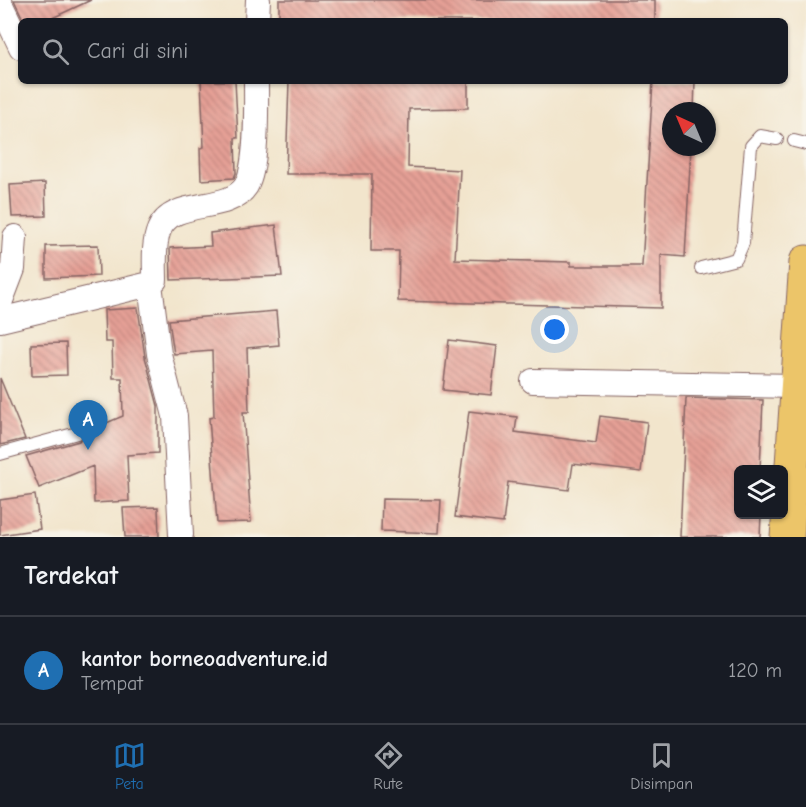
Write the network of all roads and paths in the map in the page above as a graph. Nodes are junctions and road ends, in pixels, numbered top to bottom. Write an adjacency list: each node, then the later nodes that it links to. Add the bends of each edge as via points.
1 (258, 0): 3 (street)
2 (0, 3): 4 (street)
3 (257, 18)
4 (18, 41)
5 (256, 84): 10 (street, via 256,127 246,185 234,196 164,220 158,231 155,280)
6 (777, 139): 9 (lane, via 760,136 751,146 742,243 736,259)
7 (15, 237): 11 (street, via 13,269)
8 (806, 262): 14 (highway)
9 (701, 268)
10 (150, 284): 12 (street); 17 (street, via 159,354 175,416)
11 (0, 303)
12 (0, 320)
13 (533, 381): 14 (street)
14 (798, 386): 18 (highway)
15 (77, 433): 16 (lane)
16 (0, 454)
17 (181, 535)
18 (787, 537)

